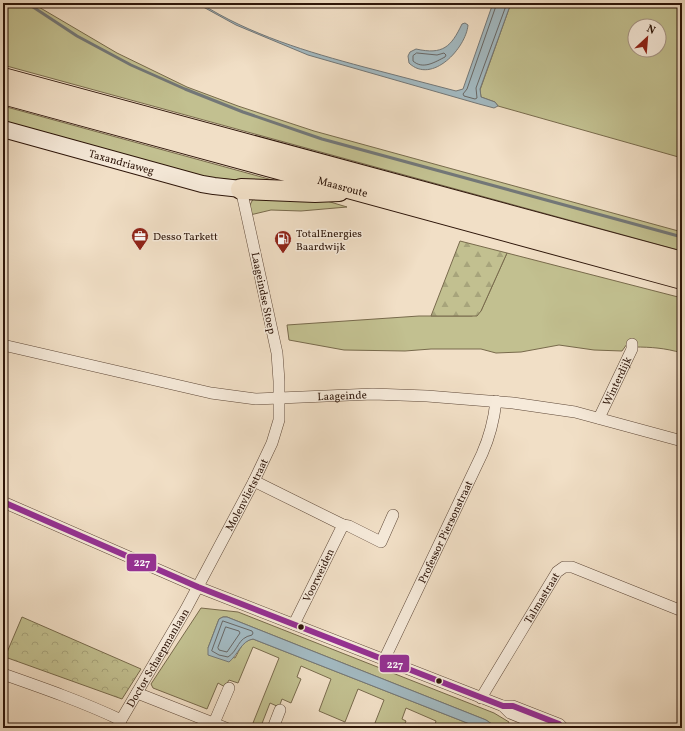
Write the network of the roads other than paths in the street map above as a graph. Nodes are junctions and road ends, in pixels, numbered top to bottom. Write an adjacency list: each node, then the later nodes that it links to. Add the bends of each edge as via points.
1 (3, 78): 6 (highway, Maasroute)
2 (3, 94): 5 (highway, Maasroute)
3 (3, 129): 4 (main road, Taxandriaweg, via 202,184)
4 (241, 189): 5 (highway, via 315,192); 10 (street, Laageindse Stoep, via 277,353)
5 (354, 189): 7 (highway, Maasroute)
6 (682, 262)
7 (682, 279)
8 (632, 344): 12 (street, Winterdijk, via 632,349)
9 (3, 345): 10 (street, Laageinde, via 212,392 256,399)
10 (279, 398): 11 (street, Laageinde, via 373,394); 14 (street, Molenvlietstraat, via 279,420 272,443)
11 (496, 401): 12 (street, Laageinde, via 546,407); 21 (street, Professor Piersonstraat, via 490,436)
12 (599, 418): 13 (street, Laageinde)
13 (682, 441)
14 (254, 481): 17 (street); 18 (street, Molenvlietstraat)
15 (3, 502): 18 (street)
16 (393, 516): 17 (street, via 381,542)
17 (343, 525): 20 (street, Voorweiden)
18 (198, 587): 20 (street); 24 (street, Doctor Schaepmanlaan)
19 (682, 611): 25 (street, Talmastraat, via 572,567 564,567 557,572)
20 (294, 624): 21 (street)
21 (384, 660): 25 (street)
22 (3, 674): 28 (street, via 88,705)
23 (229, 688): 29 (street)
24 (137, 693): 28 (street, Doctor Schaepmanlaan); 29 (street)
25 (481, 698): 26 (street)
26 (503, 706): 31 (street, via 510,713); 32 (street, via 513,706 559,724)
27 (280, 710): 30 (street)
28 (119, 724)
29 (222, 727)
30 (273, 728)
31 (546, 728)
32 (563, 728)

